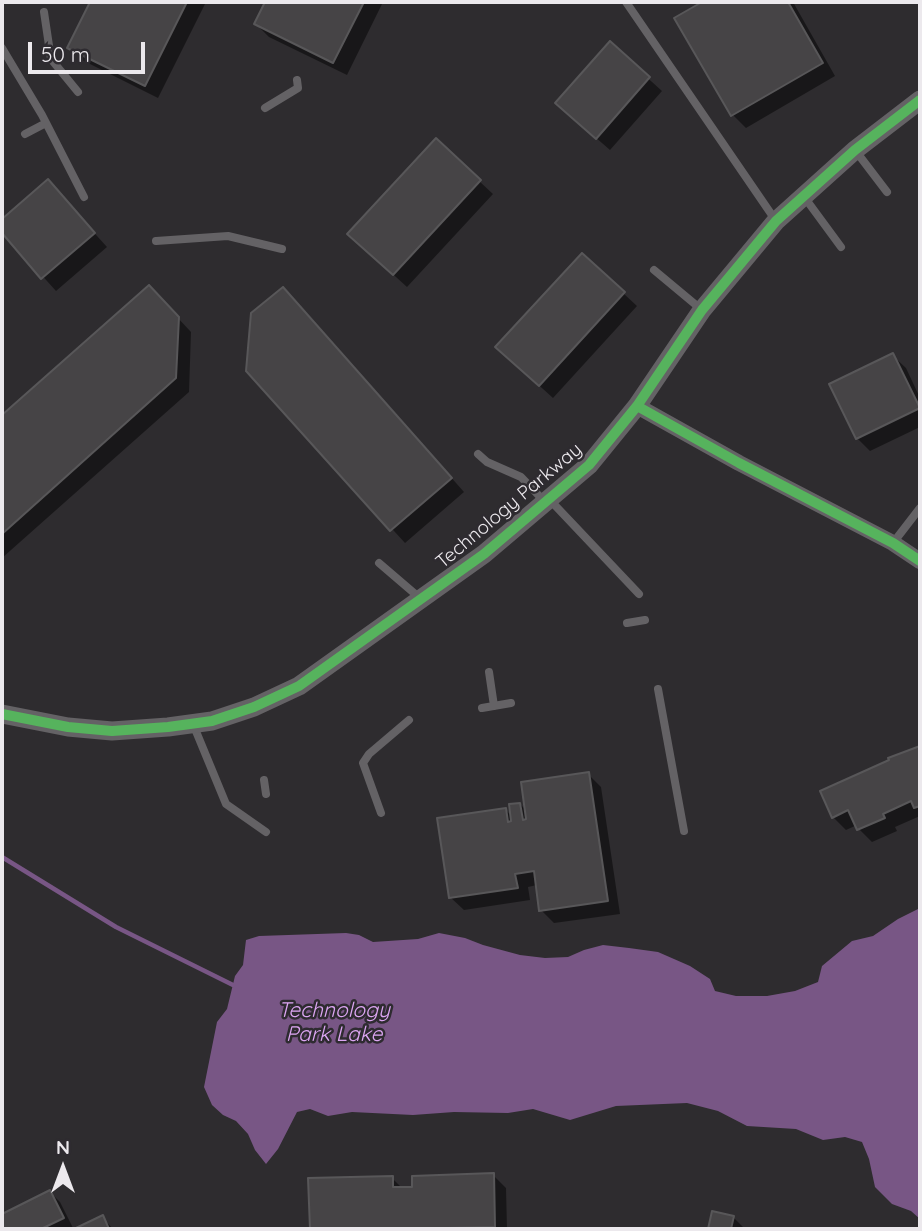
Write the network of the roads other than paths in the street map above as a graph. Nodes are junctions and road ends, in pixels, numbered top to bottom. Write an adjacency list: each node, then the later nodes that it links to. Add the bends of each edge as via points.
1 (626, 2): 14 (lane)
2 (44, 12): 5 (lane, via 51,59)
3 (2, 48): 8 (lane)
4 (297, 80): 7 (lane, via 298,88)
5 (78, 92)
6 (920, 100): 10 (street, Technology Parkway)
7 (265, 108)
8 (46, 123): 9 (lane); 13 (lane)
9 (25, 134)
10 (855, 150): 11 (lane); 12 (street, Technology Parkway)
11 (887, 192)
12 (803, 195): 14 (street, Technology Parkway); 16 (lane)
13 (84, 197)
14 (776, 221): 19 (street, Technology Parkway)
15 (156, 241): 17 (lane, via 228,236)
16 (841, 247)
17 (282, 249)
18 (654, 270): 19 (lane)
19 (702, 310): 20 (street, Technology Parkway)
20 (637, 406): 22 (street, Technology Parkway, via 589,465); 24 (street)
21 (478, 454): 22 (lane, via 521,477)
22 (547, 501): 27 (lane); 28 (street, Technology Parkway)
23 (920, 508): 24 (lane)
24 (893, 543): 25 (street)
25 (920, 561)
26 (379, 563): 28 (lane)
27 (639, 594)
28 (421, 599): 38 (street, Technology Parkway, via 299,686 254,707)
29 (645, 620): 30 (lane)
30 (627, 623)
31 (489, 672): 34 (lane)
32 (658, 689): 42 (lane)
33 (511, 703): 34 (lane)
34 (494, 706): 35 (lane)
35 (482, 708)
36 (2, 714): 38 (street, Technology Parkway, via 112,731)
37 (409, 720): 41 (lane, via 363,763)
38 (193, 724): 43 (lane, via 226,804)
39 (264, 780): 40 (lane)
40 (266, 794)
41 (381, 813)
42 (684, 831)
43 (266, 832)

